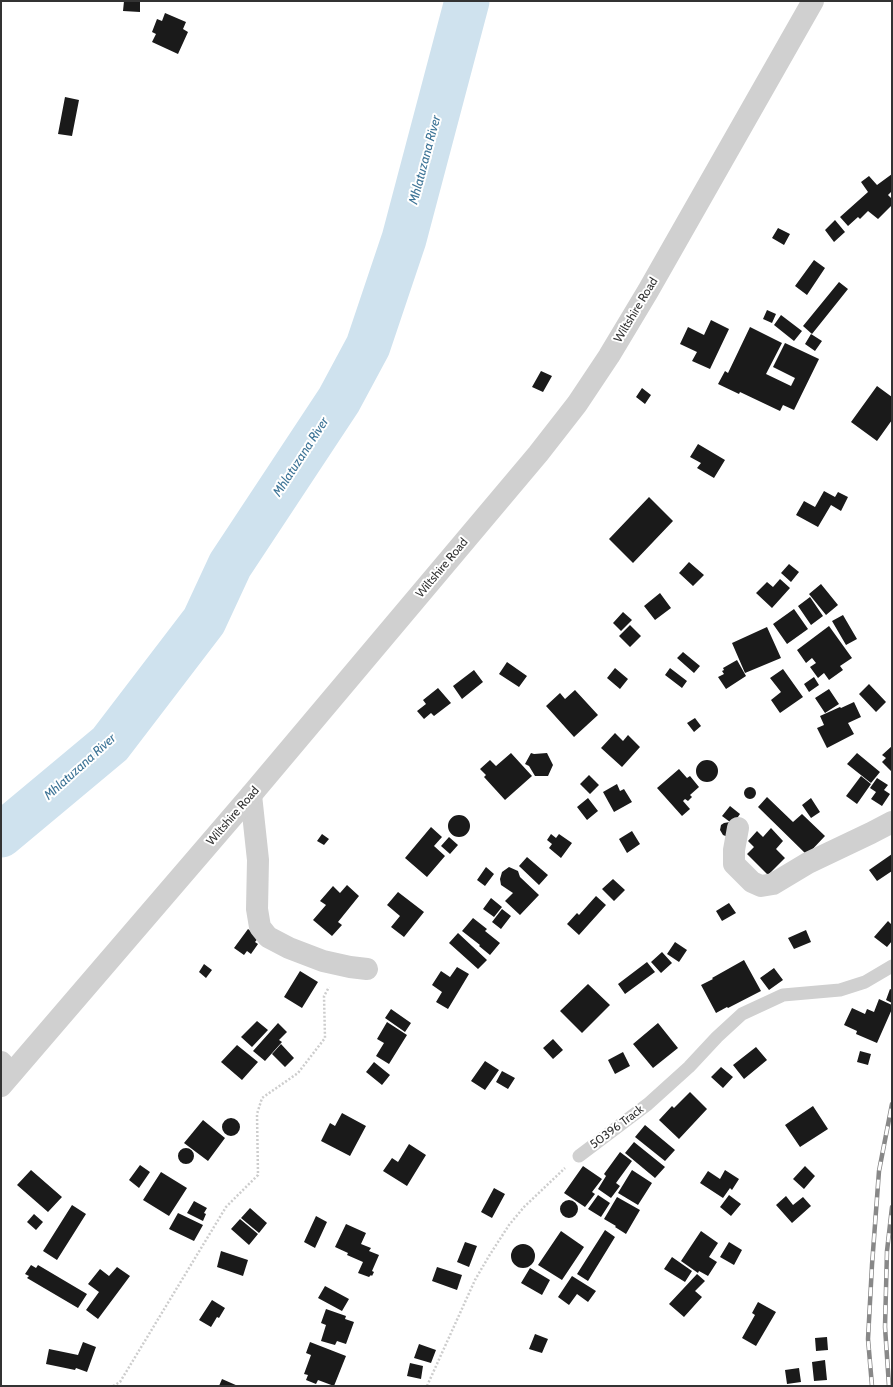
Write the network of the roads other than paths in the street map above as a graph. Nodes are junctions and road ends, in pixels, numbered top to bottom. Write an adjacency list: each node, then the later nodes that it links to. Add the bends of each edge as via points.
1 (813, 1): 2 (street, Wiltshire Road, via 648,291 577,404 538,454)
2 (251, 795): 6 (street, via 258,860 257,910 260,927 268,937 289,948 323,961); 7 (street, Wiltshire Road)
3 (892, 822): 4 (street, via 808,863 773,884 761,886 752,882 734,864)
4 (738, 828)
5 (892, 966): 8 (lane, 50396 Track, via 865,982 840,990 783,995 742,1014 648,1104)
6 (367, 969)
7 (4, 1074)
8 (579, 1156)

